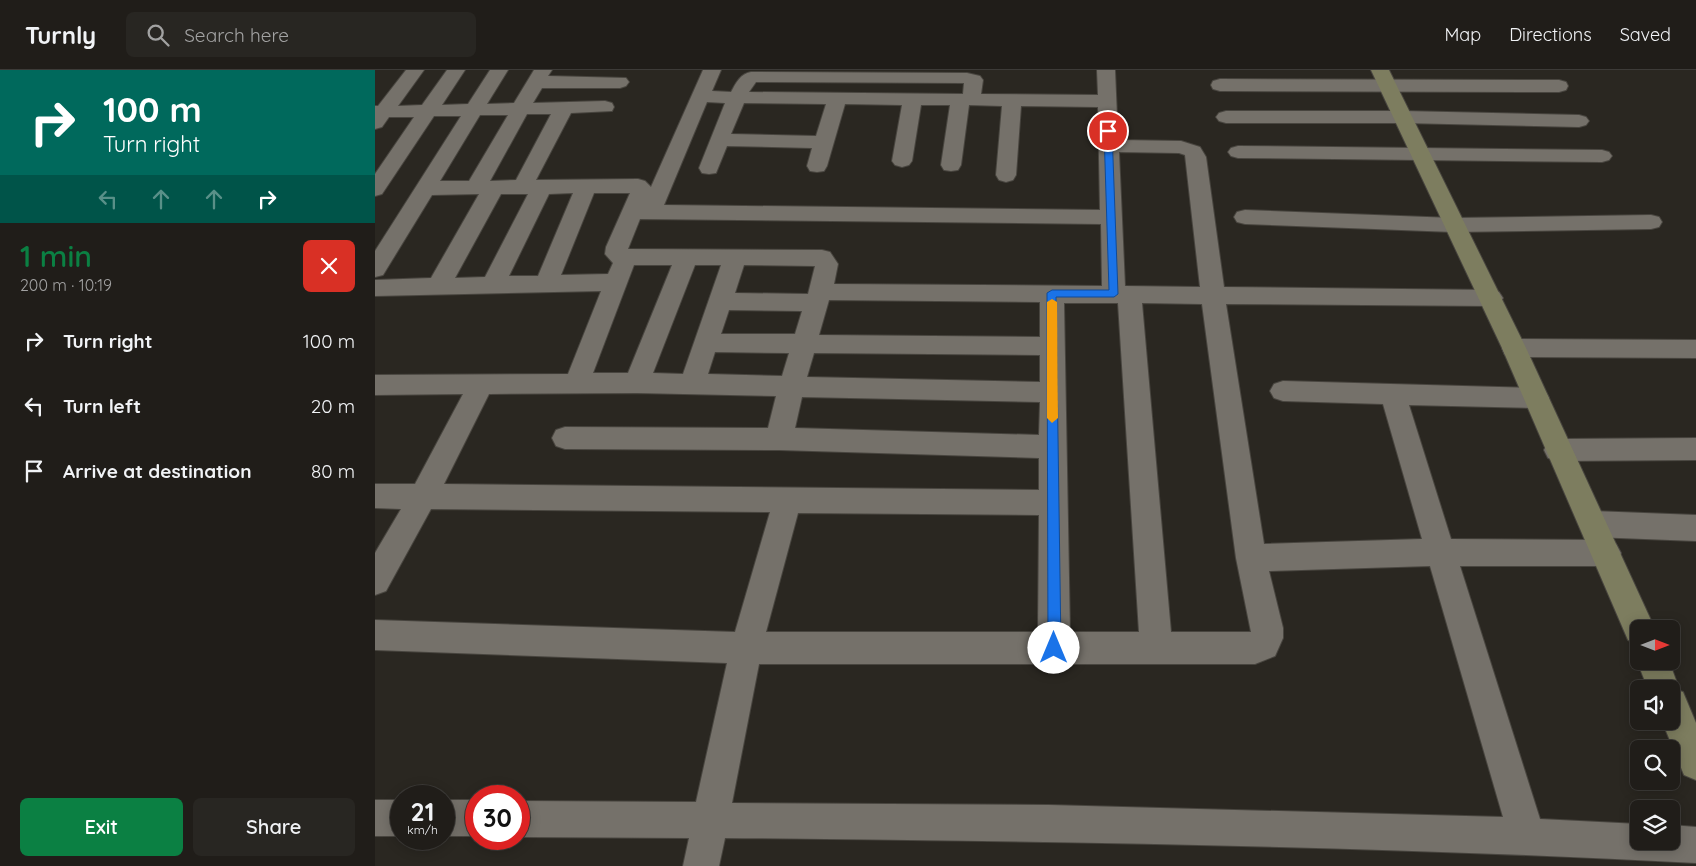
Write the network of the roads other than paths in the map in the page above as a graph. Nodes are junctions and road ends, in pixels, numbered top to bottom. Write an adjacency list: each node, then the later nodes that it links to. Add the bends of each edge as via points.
1 (415, 70): 23 (street)
2 (456, 70): 22 (street)
3 (499, 70): 21 (street)
4 (712, 70): 42 (street)
5 (1106, 70): 17 (street)
6 (539, 76): 8 (street); 19 (street)
7 (1383, 77): 9 (street); 10 (street); 25 (street)
8 (620, 82)
9 (1220, 85)
10 (1559, 86)
11 (710, 97): 12 (street)
12 (737, 97): 13 (street); 15 (street, via 745,81 751,77 975,80); 27 (street)
13 (837, 98): 14 (street); 28 (street)
14 (912, 99): 15 (street); 33 (street)
15 (965, 100): 16 (street); 34 (street)
16 (1012, 100): 17 (street); 37 (street)
17 (1107, 101): 29 (street)
18 (605, 107): 20 (street)
19 (520, 108): 20 (street); 21 (street); 41 (street)
20 (563, 108): 39 (street)
21 (475, 110): 22 (street); 38 (street)
22 (428, 111): 23 (street); 38 (street)
23 (378, 116)
24 (1226, 117): 25 (street)
25 (1403, 117): 26 (street); 31 (street)
26 (1579, 121)
27 (720, 140): 28 (street); 36 (street)
28 (824, 142): 35 (street)
29 (1109, 146): 43 (street); 58 (street, via 1181,147 1193,151)
30 (1238, 152): 31 (street)
31 (1422, 154): 32 (street); 46 (street)
32 (1602, 156)
33 (902, 161)
34 (951, 165)
35 (817, 166)
36 (709, 168)
37 (1006, 175)
38 (402, 179): 41 (street); 47 (street)
39 (533, 186): 40 (street); 41 (street); 53 (street)
40 (587, 186): 42 (street, via 633,185 641,188); 52 (street)
41 (485, 187): 54 (street)
42 (641, 212): 43 (street); 48 (street, via 616,254)
43 (1111, 217): 57 (street)
44 (1245, 217): 46 (street)
45 (1651, 222): 46 (street)
46 (1453, 225): 60 (street)
47 (379, 257)
48 (626, 257): 49 (street); 51 (street)
49 (686, 258): 50 (street); 68 (street)
50 (735, 258): 59 (street, via 822,258 827,264); 61 (street)
51 (617, 282): 52 (street); 67 (street)
52 (545, 284): 53 (street)
53 (493, 285): 54 (street)
54 (438, 287): 55 (street)
55 (375, 288)
56 (1052, 293): 57 (street); 59 (street); 64 (street)
57 (1121, 294): 58 (street); 96 (street)
58 (1213, 296): 60 (street); 90 (street)
59 (818, 297): 61 (street); 63 (street)
60 (1491, 298): 65 (street)
61 (720, 301): 62 (street)
62 (706, 343): 63 (street); 69 (street)
63 (803, 344): 64 (street); 72 (street)
64 (1052, 346): 74 (street)
65 (1514, 348): 66 (street); 76 (street)
66 (1696, 349)
67 (577, 383): 68 (street); 71 (street)
68 (637, 383): 69 (street)
69 (692, 384): 72 (street)
70 (375, 385): 71 (street)
71 (481, 385): 83 (street)
72 (791, 387): 74 (street); 78 (street)
73 (1283, 391): 75 (street)
74 (1052, 392): 79 (street)
75 (1393, 394): 76 (street); 88 (street)
76 (1536, 398): 81 (street)
77 (565, 438): 78 (street)
78 (779, 439): 79 (street)
79 (1052, 447): 85 (street)
80 (1696, 448): 81 (street)
81 (1558, 450): 86 (street)
82 (375, 496): 83 (street)
83 (423, 497): 84 (street); 91 (street)
84 (788, 499): 85 (street); 94 (street)
85 (1053, 503): 95 (street)
86 (1593, 524): 87 (street); 89 (street)
87 (1696, 528)
88 (1441, 552): 89 (street); 90 (street); 103 (street)
89 (1606, 553): 92 (street)
90 (1251, 558): 96 (street, via 1267,628 1264,645 1255,648)
91 (375, 581)
92 (1635, 620)
93 (375, 635): 94 (street)
94 (746, 648): 95 (street); 102 (street)
95 (1054, 648): 96 (street)
96 (1156, 648)
97 (1680, 725): 98 (street)
98 (1696, 763)
99 (375, 818): 100 (street)
100 (390, 818)
101 (530, 819): 102 (street)
102 (710, 820): 103 (street, via 1049,822); 105 (street)
103 (1527, 836): 104 (street)
104 (1696, 845)
105 (701, 866)

